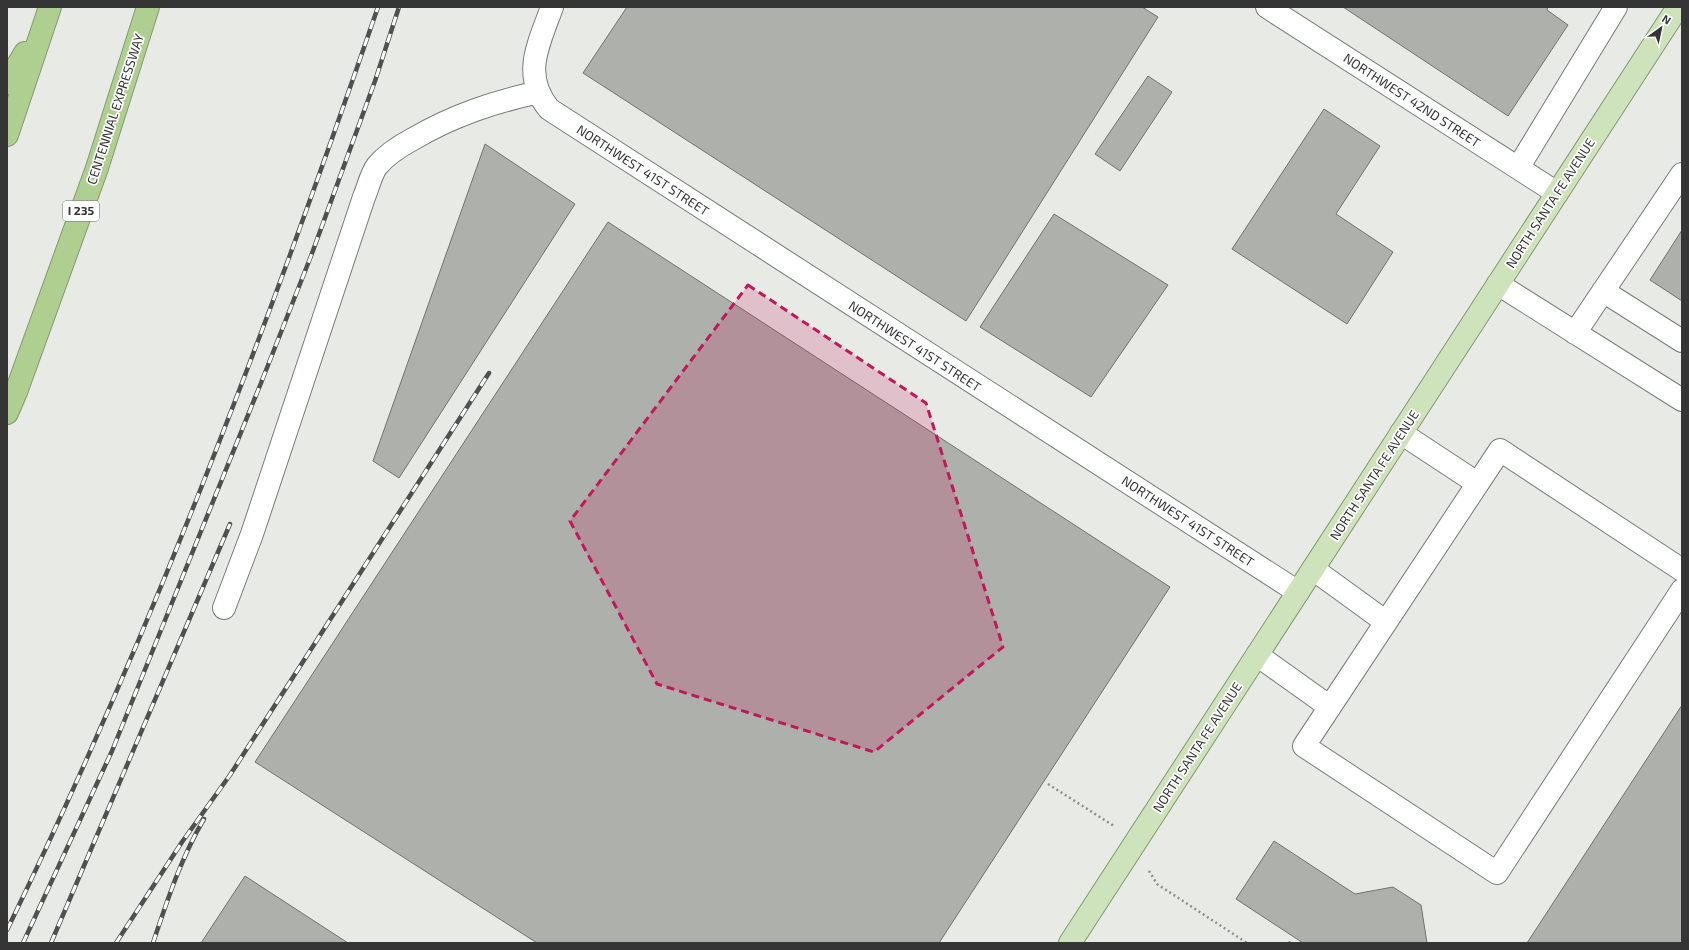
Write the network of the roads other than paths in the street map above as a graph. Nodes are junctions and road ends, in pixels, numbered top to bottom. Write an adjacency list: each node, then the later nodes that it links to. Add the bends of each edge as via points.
1 (148, 7): 18 (highway, CENTENNIAL EXPRESSWAY / I 235, via 97,168)
2 (552, 7): 8 (street, NORTHWEST 41ST STREET, via 534,59 535,81)
3 (1267, 7): 10 (street, NORTHWEST 42ND STREET)
4 (1616, 7): 10 (street)
5 (1678, 7): 12 (main road, NORTH SANTA FE AVENUE)
6 (48, 12): 7 (highway); 9 (highway)
7 (7, 83)
8 (539, 92): 24 (street, NORTHWEST 41ST STREET, via 549,109 563,119); 25 (street, via 502,100 430,129 394,150 376,167 252,534)
9 (7, 135)
10 (1518, 168): 12 (street, NORTHWEST 42ND STREET)
11 (1682, 174): 14 (street)
12 (1557, 193): 13 (main road, NORTH SANTA FE AVENUE)
13 (1498, 284): 15 (street); 19 (main road, NORTH SANTA FE AVENUE)
14 (1603, 291): 15 (street); 16 (street)
15 (1575, 333): 17 (street)
16 (1682, 341)
17 (1682, 400)
18 (7, 413)
19 (1401, 433): 20 (street); 21 (main road, NORTH SANTA FE AVENUE)
20 (1477, 483): 22 (street, via 1500,450); 26 (street)
21 (1313, 569): 24 (main road, NORTH SANTA FE AVENUE); 26 (street)
22 (1682, 570)
23 (1682, 590): 28 (street, via 1498,873 1304,746)
24 (1298, 592): 27 (main road, NORTH SANTA FE AVENUE)
25 (224, 608)
26 (1386, 622): 28 (street)
27 (1257, 655): 28 (street); 29 (main road, NORTH SANTA FE AVENUE)
28 (1330, 707)
29 (1070, 943)

